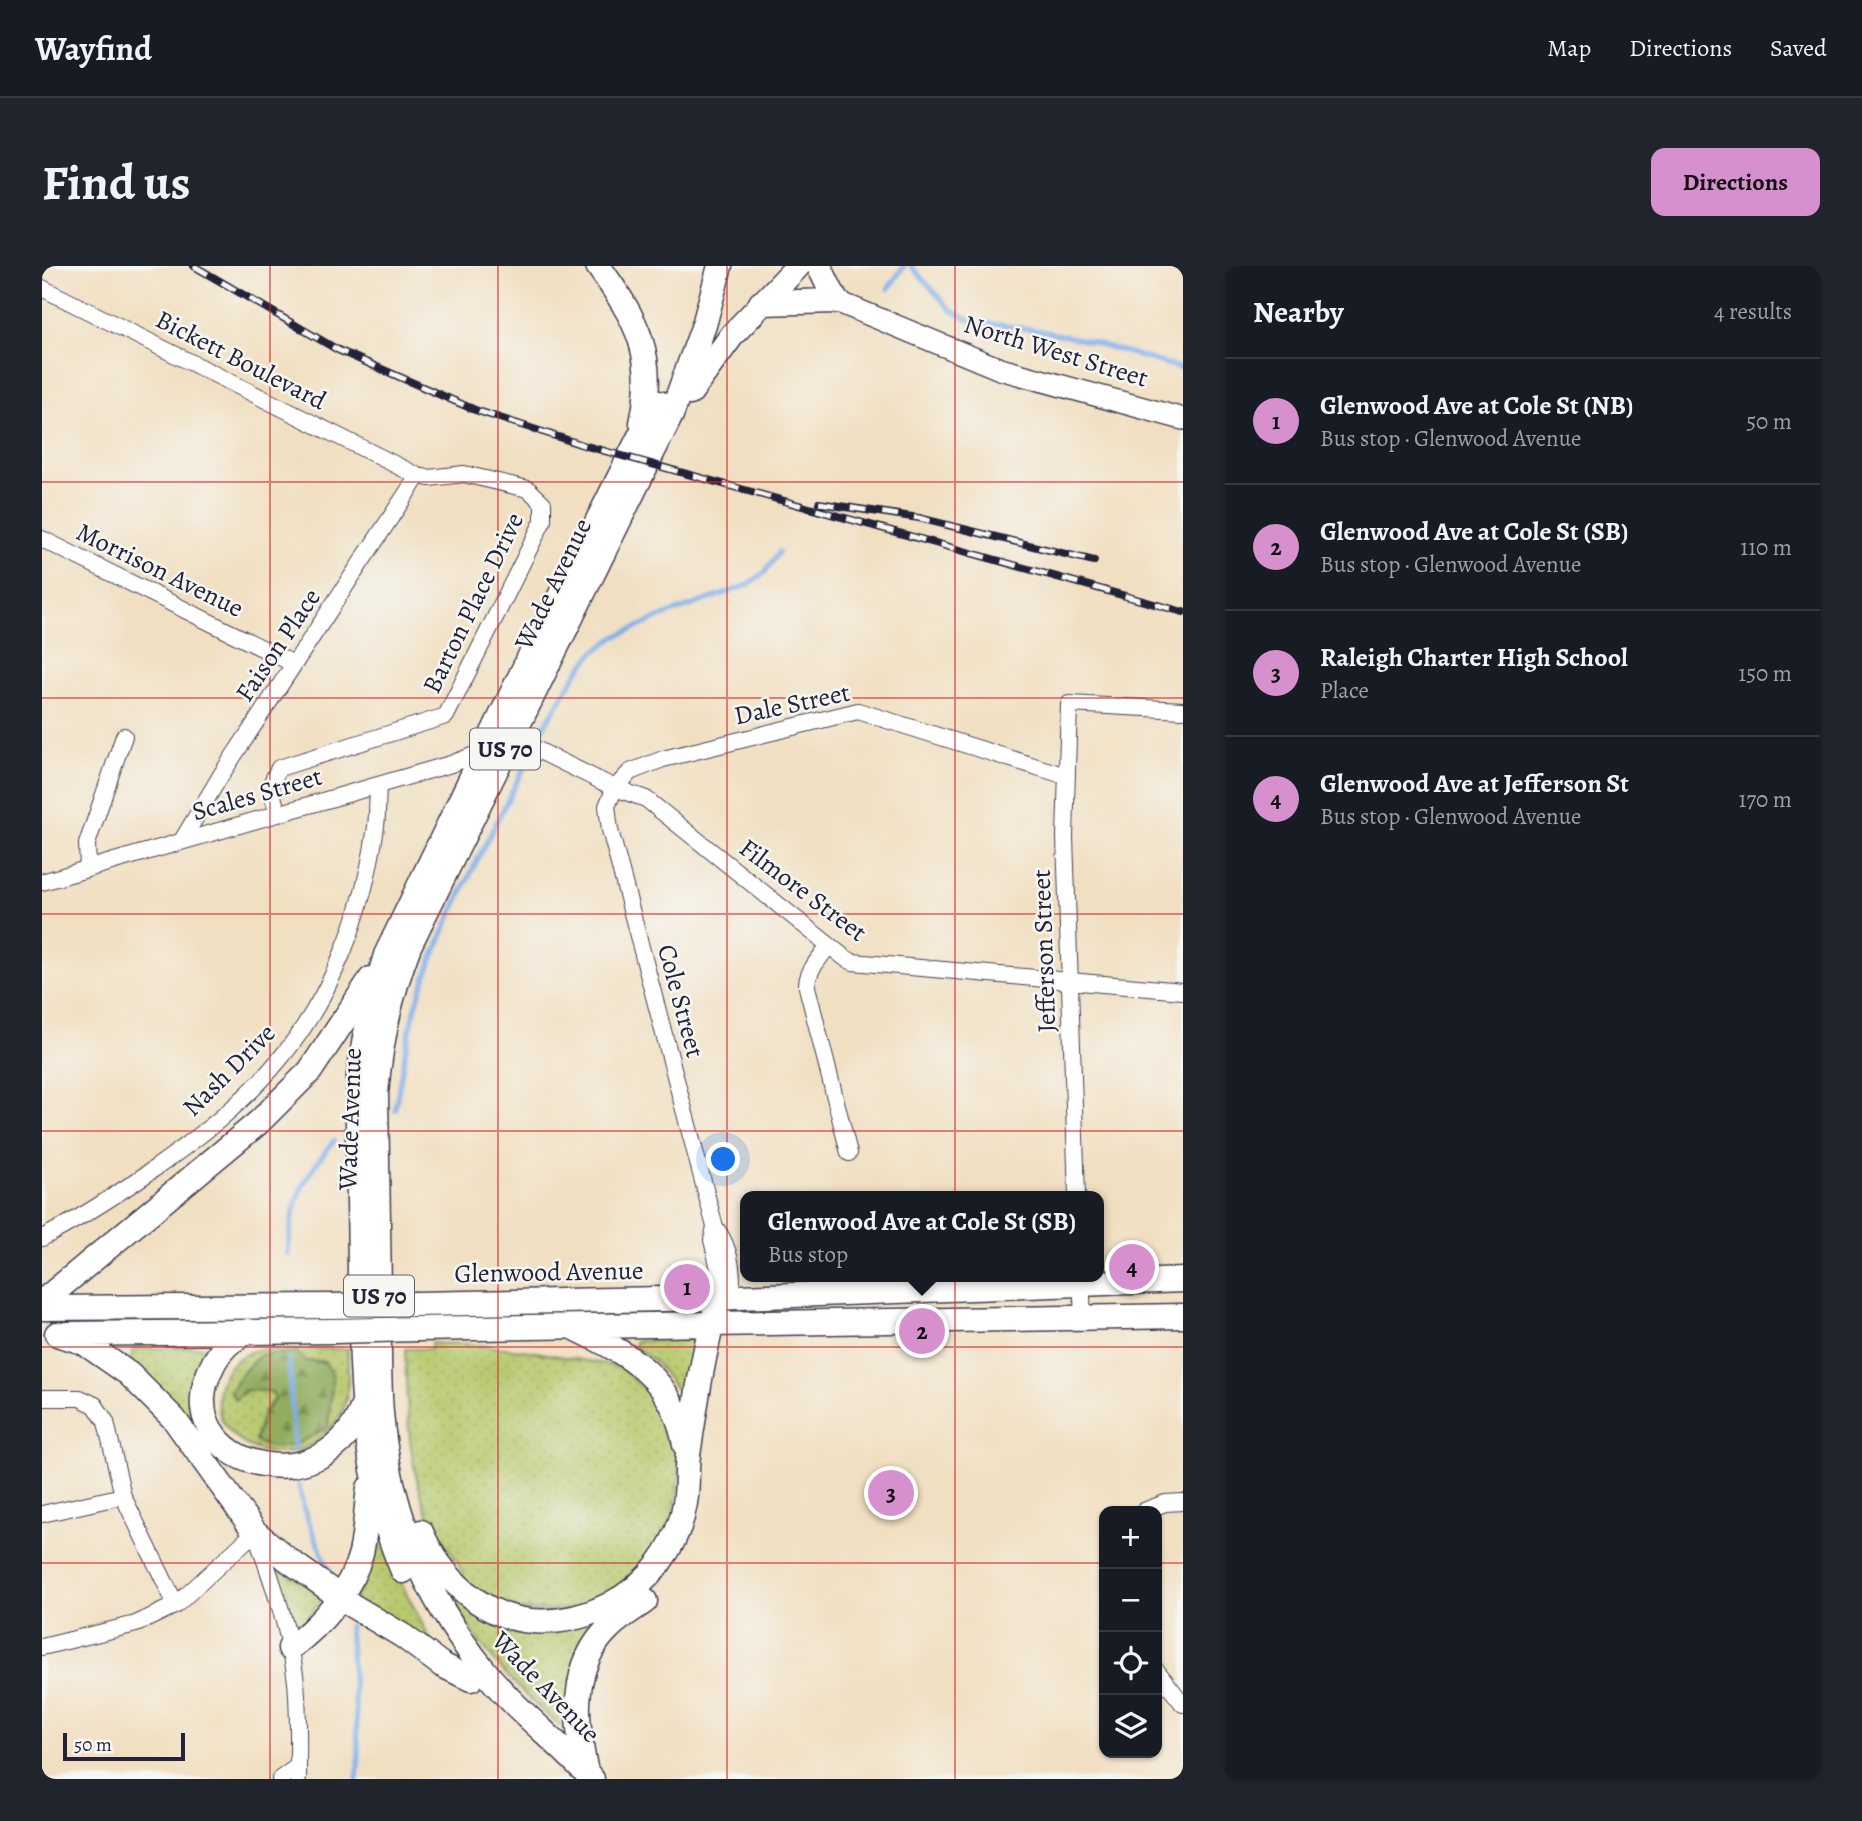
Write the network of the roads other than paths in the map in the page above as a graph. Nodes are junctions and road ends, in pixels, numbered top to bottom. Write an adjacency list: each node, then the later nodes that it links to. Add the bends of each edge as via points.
1 (598, 266): 11 (main road, via 628,309 642,341 648,386)
2 (703, 266): 11 (main road, US 70, via 692,315 662,396)
3 (720, 266): 9 (main road)
4 (798, 266): 8 (main road, US 70)
5 (819, 266): 7 (main road)
6 (42, 288): 12 (street, Bickett Boulevard)
7 (836, 301): 8 (main road); 10 (street, North West Street, via 1000,369)
8 (761, 303): 9 (main road, US 70)
9 (671, 415): 17 (main road, Wade Avenue / US 70)
10 (1183, 419)
11 (639, 438): 18 (main road, Wade Avenue / US 70)
12 (418, 476): 14 (street, Faison Place); 22 (street, Barton Place Drive, via 464,474 528,489 543,503 543,521 446,716 279,768 270,786)
13 (42, 539): 14 (street, Morrison Avenue)
14 (295, 664): 23 (street, Faison Place)
15 (1183, 710): 19 (street, Jefferson Street, via 1069,704)
16 (124, 736): 24 (street, via 87,844)
17 (511, 737): 21 (street, Filmore Street); 56 (main road, Wade Avenue / US 70, via 409,946 390,1002 379,1061 380,1384)
18 (485, 751): 20 (street, Scales Street); 27 (main road, Wade Avenue / US 70)
19 (1066, 776): 21 (street, Dale Street, via 858,711 663,759 630,772); 28 (street, Jefferson Street)
20 (378, 785): 22 (street, Scales Street); 32 (street, Nash Drive, via 376,831 355,919 311,1016 279,1061 231,1110 178,1152)
21 (615, 788): 26 (street, Filmore Street, via 646,799); 37 (street, Cole Street, via 607,806 610,830 715,1227 724,1239 733,1279)
22 (278, 814): 23 (street, Scales Street)
23 (181, 842): 24 (street, Scales Street)
24 (88, 869): 25 (street, Scales Street)
25 (42, 882)
26 (829, 946): 28 (street, Filmore Street, via 861,964); 30 (street, via 810,971 807,987)
27 (386, 955): 38 (main road, US 70, via 310,1071 259,1122); 51 (main road, Wade Avenue, via 369,1013 359,1075)
28 (1069, 982): 29 (street, Filmore Street); 31 (street, Jefferson Street)
29 (1183, 990)
30 (849, 1153)
31 (1077, 1191)
32 (42, 1238)
33 (1104, 1279): 34 (main road, Glenwood Avenue)
34 (1183, 1280)
35 (1025, 1282): 37 (main road, Glenwood Avenue)
36 (1081, 1282): 43 (street)
37 (725, 1298): 42 (main road, Glenwood Avenue); 44 (main road)
38 (42, 1302)
39 (42, 1308): 40 (main road, Glenwood Avenue)
40 (127, 1308): 42 (main road, Glenwood Avenue, bridge, via 332,1306); 47 (main road)
41 (1183, 1316): 43 (main road, Glenwood Avenue)
42 (417, 1317): 45 (main road, Glenwood Avenue / US 70); 46 (main road, Glenwood Avenue / US 70, bridge, via 333,1331)
43 (1083, 1317): 44 (main road, Glenwood Avenue)
44 (719, 1324): 45 (main road, Glenwood Avenue); 53 (main road); 69 (main road, via 699,1508 688,1542 663,1583 617,1620 591,1651 579,1688 577,1723)
45 (575, 1328): 53 (main road, US 70, via 622,1352 650,1373 678,1415)
46 (248, 1331): 47 (main road, Glenwood Avenue / US 70); 52 (main road, via 225,1347 208,1374)
47 (125, 1333): 48 (main road, Glenwood Avenue / US 70); 49 (main road, via 123,1355)
48 (50, 1334): 49 (main road, via 83,1342)
49 (129, 1374): 60 (main road, via 174,1419)
50 (42, 1398): 55 (street, via 80,1398 95,1405 106,1422)
51 (363, 1406): 52 (main road, via 349,1434 328,1453 288,1466 260,1463 233,1452 220,1441); 54 (main road, Wade Avenue)
52 (206, 1414): 60 (main road, via 208,1436)
53 (688, 1459): 56 (main road, US 70, via 681,1521 654,1570 614,1602 585,1615 556,1620 513,1617 471,1597 443,1571 412,1509)
54 (372, 1470): 61 (main road, via 361,1552); 66 (main road, Wade Avenue, via 385,1526 402,1569 432,1626)
55 (123, 1496): 59 (street); 62 (street)
56 (395, 1496): 69 (main road, Wade Avenue, via 414,1553 461,1639 501,1690)
57 (1183, 1502): 58 (street)
58 (1157, 1506)
59 (42, 1514)
60 (255, 1532): 61 (main road); 62 (street); 64 (street)
61 (340, 1597): 64 (main road); 66 (main road, via 442,1665)
62 (176, 1605): 63 (street, via 136,1624)
63 (42, 1647)
64 (290, 1648): 68 (street, via 296,1684)
65 (1162, 1677): 67 (street)
66 (471, 1679): 69 (main road, Wade Avenue, via 520,1732)
67 (1183, 1704)
68 (298, 1772): 70 (street)
69 (583, 1777)
70 (280, 1779)

